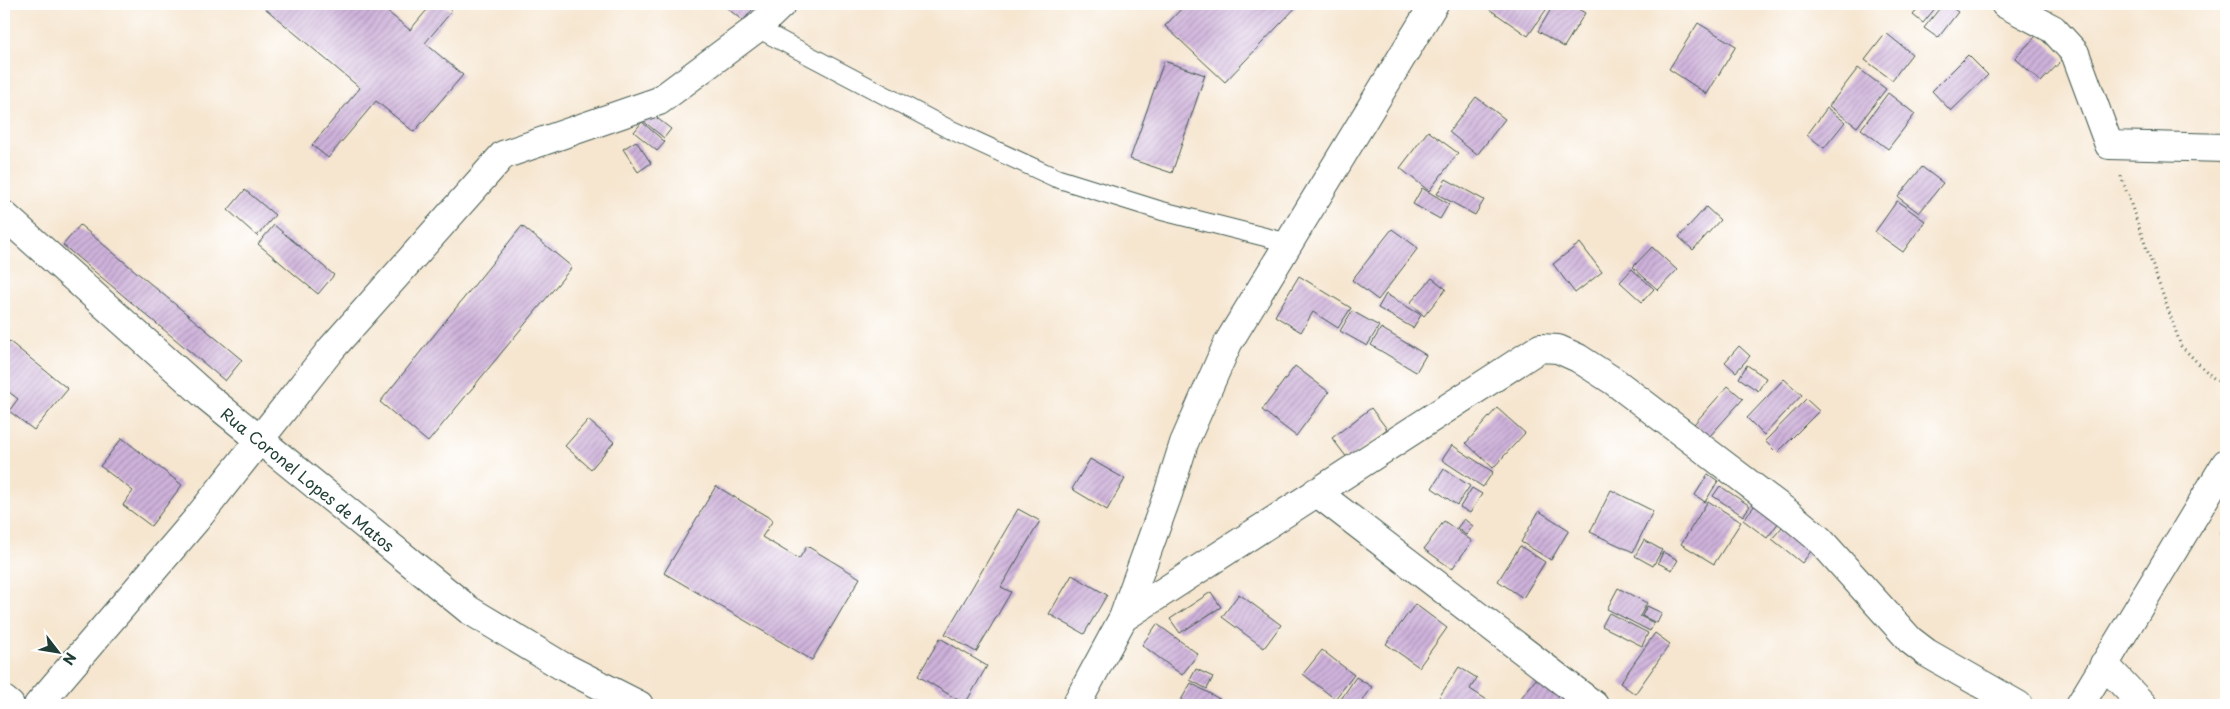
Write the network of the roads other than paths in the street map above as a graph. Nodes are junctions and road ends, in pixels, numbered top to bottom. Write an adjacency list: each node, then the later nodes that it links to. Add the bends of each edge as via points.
1 (782, 4): 4 (street)
2 (1434, 4): 7 (street)
3 (2005, 4): 5 (street, via 2053,29 2075,53 2109,145)
4 (757, 28): 7 (lane, via 945,127 1056,178 1162,211); 8 (street, via 659,101 503,155 332,348)
5 (2226, 148)
6 (4, 214): 8 (street, Rua Coronel Lopes de Matos, via 206,396)
7 (1289, 244): 11 (street, via 1228,343 1188,434)
8 (261, 440): 15 (street); 16 (street, Rua Coronel Lopes de Matos, via 469,610 562,666)
9 (2226, 463): 12 (street)
10 (1316, 492): 11 (street); 18 (street); 19 (street, via 1540,348 1558,349 1615,382 1820,540 1910,640)
11 (1123, 618): 17 (street)
12 (2104, 664): 20 (street); 21 (street)
13 (4, 700): 14 (street)
14 (10, 705)
15 (38, 705)
16 (639, 705)
17 (1076, 705)
18 (1594, 705)
19 (2018, 705)
20 (2080, 705)
21 (2143, 705)

